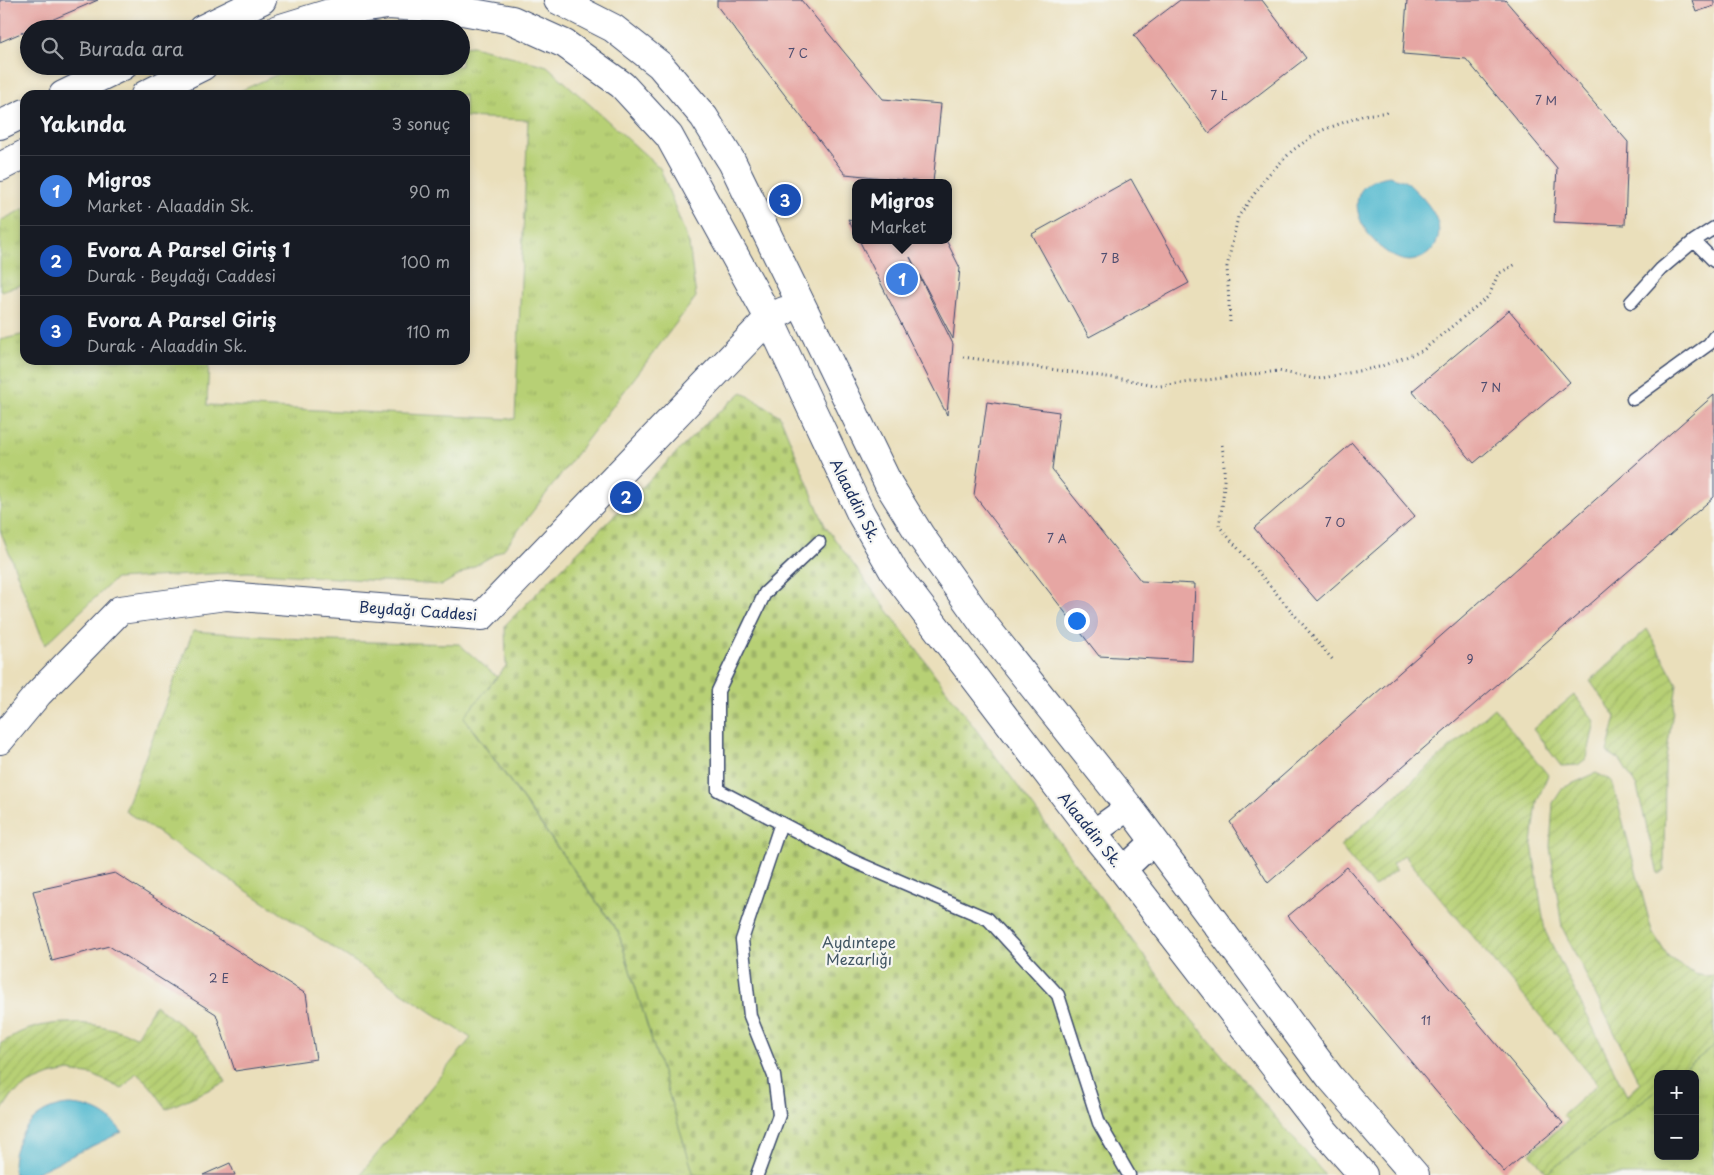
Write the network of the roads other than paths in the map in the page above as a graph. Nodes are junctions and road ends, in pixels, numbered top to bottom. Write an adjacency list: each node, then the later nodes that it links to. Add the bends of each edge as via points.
1 (262, 0): 3 (street)
2 (558, 0): 16 (street, via 613,28 660,65 704,117 732,162)
3 (221, 20)
4 (307, 20): 18 (street, Alaaddin Sk., via 330,13 388,5 451,9 512,20 566,44 622,85 669,136)
5 (105, 75): 7 (street)
6 (185, 75): 8 (street)
7 (74, 90)
8 (155, 90)
9 (20, 115): 10 (street)
10 (0, 125)
11 (20, 157): 12 (street)
12 (0, 167)
13 (1714, 228): 14 (lane)
14 (1694, 241): 15 (lane); 17 (lane, via 1661,269)
15 (1714, 261)
16 (799, 302): 18 (street); 23 (street, via 890,485 920,535 985,626)
17 (1631, 302)
18 (769, 318): 22 (street, Beydağı Caddesi, via 482,616 226,596 120,610 38,694); 25 (street, Alaaddin Sk., via 861,514 894,572)
19 (1714, 336): 20 (lane, via 1709,344)
20 (1633, 399)
21 (819, 542): 24 (lane, via 765,593 718,691 718,790)
22 (0, 740)
23 (1129, 807): 25 (street); 26 (street)
24 (781, 823): 28 (lane, via 742,940 750,1016 774,1076 779,1115); 29 (lane, via 854,861 988,919 1058,995 1099,1123)
25 (1093, 833): 27 (street, Alaaddin Sk.)
26 (1154, 841): 27 (street); 31 (street, via 1330,1077)
27 (1123, 870): 30 (street, Alaaddin Sk., via 1325,1132)
28 (757, 1175)
29 (1129, 1175)
30 (1363, 1175)
31 (1415, 1175)

